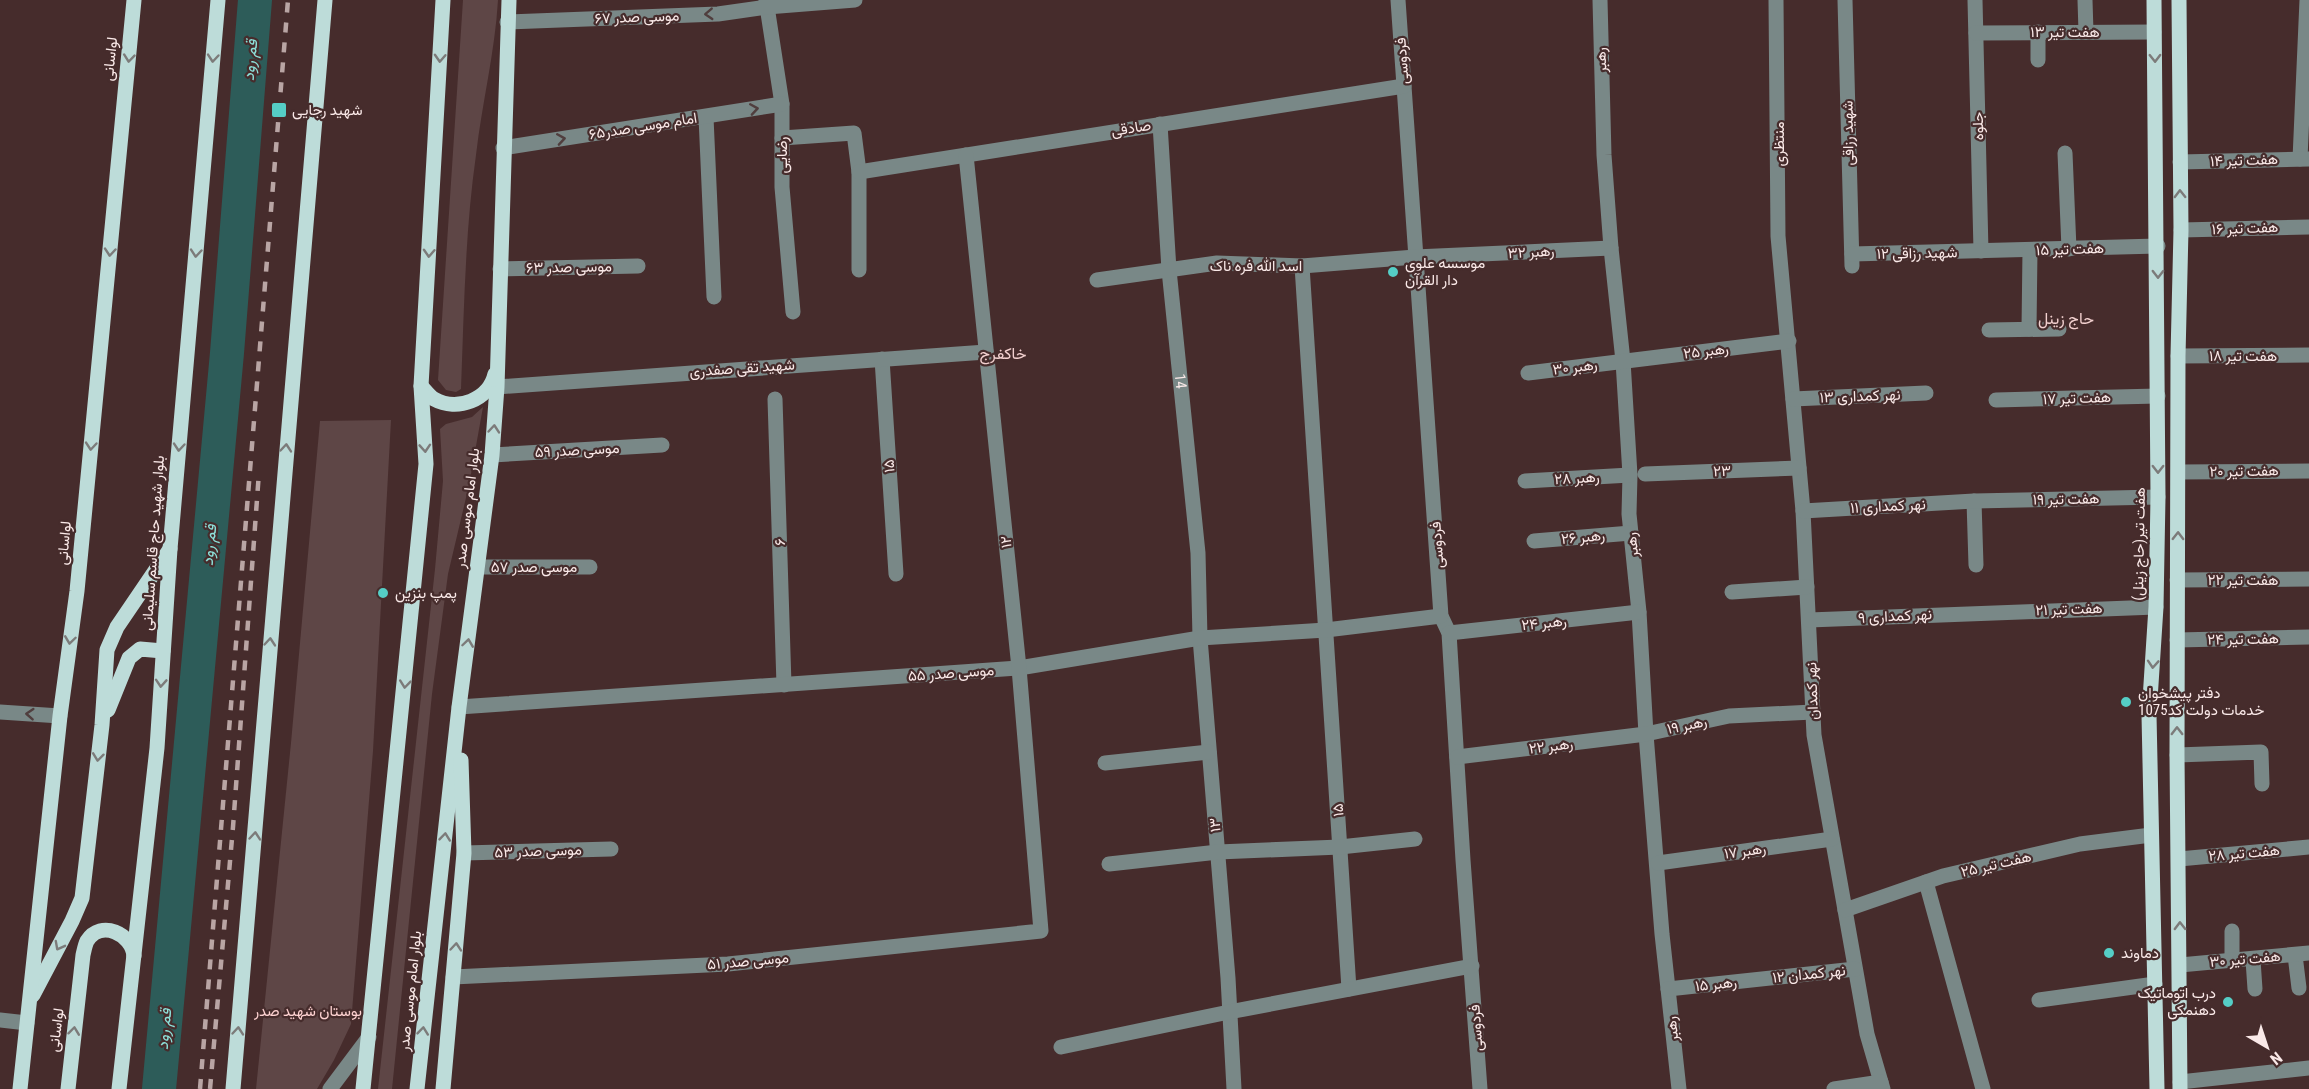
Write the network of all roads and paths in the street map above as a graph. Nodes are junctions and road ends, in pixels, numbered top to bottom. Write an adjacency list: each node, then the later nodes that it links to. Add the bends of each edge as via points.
1 (134, 0): 107 (main road, لواسانی, one-way to 107, via 77,591)
2 (218, 0): 82 (main road, بلوار شهید حاج قاسم سلیمانی, one-way to 82)
3 (325, 0): 157 (main road, one-way to 3)
4 (444, 0): 63 (main road, one-way to 63)
5 (509, 0): 17 (main road, بلوار امام موسی صدر)
6 (855, 0): 16 (street, موسی صدر ۶۷)
7 (1398, 0): 23 (street, فردوسی)
8 (1600, 0): 37 (street, رهبر)
9 (1776, 0): 49 (street, منتظری, via 1778,236)
10 (1845, 0): 42 (street, شهید رزاقی)
11 (1975, 0): 21 (street, جلوه)
12 (2085, 0): 19 (street)
13 (2154, 0): 20 (main road, هفت تیر(حاج زینل))
14 (2179, 0): 32 (main road)
15 (2307, 0): 31 (street)
16 (766, 4): 17 (street, موسی صدر ۶۷, one-way to 17, via 718,14); 24 (street, رضایی)
17 (507, 22): 28 (main road, بلوار امام موسی صدر)
18 (2038, 32): 19 (street, هفت تیر ۱۳); 21 (street, هفت تیر ۱۳); 22 (street)
19 (2085, 32): 20 (street, هفت تیر ۱۳)
20 (2154, 32): 36 (main road, هفت تیر(حاج زینل), one-way to 36)
21 (1976, 33): 40 (street, جلوه)
22 (2038, 60)
23 (1404, 86): 26 (street, صادقی); 41 (street, فردوسی)
24 (782, 104): 25 (street, امام موسی صدر۶۵, one-way to 24); 27 (street, رضایی)
25 (706, 117): 28 (street, امام موسی صدر۶۵, one-way to 25); 50 (street)
26 (1160, 124): 30 (street, صادقی); 47 (street, 14)
27 (782, 138): 33 (street, via 854,133); 51 (street, رضایی, via 782,187)
28 (503, 148): 45 (main road, بلوار امام موسی صدر)
29 (2065, 153): 38 (street)
30 (966, 155): 33 (street, صادقی); 56 (street, ۱۲)
31 (2305, 159): 32 (street, هفت تیر ۱۴)
32 (2180, 162): 35 (main road, one-way to 32)
33 (859, 172): 46 (street)
34 (2309, 227): 35 (street, هفت تیر ۱۶)
35 (2181, 230): 57 (main road)
36 (2158, 246): 38 (street, هفت تیر ۱۵); 66 (main road, هفت تیر(حاج زینل), one-way to 66)
37 (1611, 248): 41 (street, رهبر ۳۲); 60 (street, رهبر)
38 (2069, 249): 39 (street, هفت تیر ۱۵)
39 (2031, 250): 40 (street, هفت تیر ۱۵); 52 (street)
40 (1982, 251): 42 (street, شهید رزاقی ۱۲)
41 (1415, 257): 44 (street, اسد الله فره ناک); 94 (street, فردوسی)
42 (1852, 260)
43 (638, 266): 45 (street, موسی صدر ۶۳)
44 (1302, 266): 47 (street, اسد الله فره ناک, via 1217,264); 96 (street, ۱۵)
45 (500, 269): 61 (main road, بلوار امام موسی صدر)
46 (859, 270)
47 (1169, 270): 48 (street, اسد الله فره ناک); 98 (street, 14, via 1198,553)
48 (1097, 280)
49 (1784, 288): 55 (street, نهر کمدان)
50 (714, 297)
51 (793, 312)
52 (2029, 329): 53 (street); 54 (street)
53 (2059, 329)
54 (1989, 330)
55 (1789, 341): 60 (street, رهبر ۲۵); 68 (street, نهر کمدان)
56 (986, 352): 59 (street, شهید تقی صفدری); 102 (street, ۱۲)
57 (2178, 356): 58 (street, هفت تیر ۱۸); 74 (main road)
58 (2309, 356)
59 (882, 359): 64 (street, شهید تقی صفدری); 86 (street, ۱۵)
60 (1623, 361): 62 (street, رهبر ۳۰); 75 (street, رهبر)
61 (498, 364): 63 (main road, via 494,381 483,395 467,404 450,405 433,398); 64 (main road, بلوار امام موسی صدر)
62 (1528, 373)
63 (421, 386): 149 (main road, one-way to 149, via 426,464)
64 (497, 387): 71 (main road, بلوار امام موسی صدر, one-way to 64)
65 (1926, 393): 68 (street, نهر کمداری ۱۳)
66 (2158, 396): 69 (street, هفت تیر ۱۷); 77 (main road, هفت تیر(حاج زینل), one-way to 77)
67 (775, 399): 103 (street, ۶)
68 (1793, 399): 72 (street, نهر کمدان)
69 (1996, 400)
70 (662, 445): 71 (street, موسی صدر ۵۹)
71 (492, 455): 84 (main road, بلوار امام موسی صدر)
72 (1799, 468): 75 (street, ۲۳); 79 (street, نهر کمدان)
73 (2309, 471): 74 (street, هفت تیر ۲۰)
74 (2179, 472): 88 (main road, one-way to 74)
75 (1637, 475): 76 (street, رهبر ۲۸); 80 (street, رهبر)
76 (1525, 481)
77 (2158, 497): 78 (street, هفت تیر ۱۹); 91 (main road, هفت تیر(حاج زینل))
78 (1974, 501): 79 (street, نهر کمداری ۱۱); 83 (street)
79 (1803, 511): 89 (street, نهر کمدان)
80 (1631, 533): 81 (street, رهبر ۲۶); 92 (street, رهبر)
81 (1534, 541)
82 (170, 549): 101 (main road, بلوار شهید حاج قاسم سلیمانی); 108 (main road, via 117,627 108,650)
83 (1976, 565)
84 (478, 567): 85 (street, موسی صدر ۵۷); 104 (main road, بلوار امام موسی صدر, one-way to 84)
85 (590, 567)
86 (896, 574)
87 (2309, 579): 88 (street, هفت تیر ۲۲)
88 (2177, 580): 100 (main road)
89 (1807, 587): 90 (street); 95 (street, نهر کمدان)
90 (1732, 592)
91 (2156, 607): 93 (street, هفت تیر ۲۱); 115 (main road, هفت تیر(حاج زینل), one-way to 115, via 2149,715)
92 (1639, 612): 97 (street, رهبر ۲۴); 109 (street, رهبر)
93 (1982, 612): 95 (street, نهر کمداری ۹)
94 (1441, 616): 96 (street, موسی صدر ۵۵); 97 (street, فردوسی)
95 (1809, 620): 106 (street, نهر کمدان)
96 (1326, 630): 98 (street, موسی صدر ۵۵); 118 (street, ۱۵)
97 (1449, 633): 112 (street, فردوسی)
98 (1200, 638): 102 (street, موسی صدر ۵۵); 110 (street, ۱۳)
99 (2309, 638): 100 (street, هفت تیر ۲۴)
100 (2177, 640): 111 (main road, one-way to 100)
101 (163, 651): 108 (main road, via 140,649 129,658); 131 (main road, بلوار شهید حاج قاسم سلیمانی, one-way to 131, via 157,748)
102 (1019, 668): 103 (street, موسی صدر ۵۵); 128 (street, ۱۲)
103 (784, 685): 104 (street, موسی صدر ۵۵)
104 (459, 707): 122 (main road); 160 (main road, بلوار امام موسی صدر, one-way to 104)
105 (0, 712): 107 (street, one-way to 105)
106 (1813, 712): 109 (street, رهبر ۱۹, via 1729,717); 117 (street, نهر کمدان)
107 (60, 716): 145 (main road, لواسانی)
108 (102, 725): 145 (main road, one-way to 145, via 82,898)
109 (1646, 734): 112 (street, رهبر ۲۲); 124 (street, رهبر)
110 (1209, 752): 113 (street); 121 (street, ۱۳)
111 (2177, 755): 114 (street, via 2260,752); 123 (main road)
112 (1456, 757): 135 (street, فردوسی)
113 (1105, 763)
114 (2262, 784)
115 (2151, 835): 126 (street, هفت تیر ۲۵, via 2080,844); 139 (main road, هفت تیر(حاج زینل))
116 (1415, 838): 118 (street)
117 (1832, 839): 124 (street, رهبر ۱۷); 127 (street, نهر کمدان)
118 (1340, 847): 121 (street); 142 (street, ۱۵)
119 (2309, 847): 123 (street, هفت تیر ۲۸)
120 (611, 849): 122 (street, موسی صدر ۵۳)
121 (1218, 852): 125 (street); 146 (street, ۱۳)
122 (464, 854): 137 (main road, one-way to 122)
123 (2179, 859): 134 (main road, one-way to 123)
124 (1658, 862): 143 (street, رهبر)
125 (1109, 864)
126 (1926, 882): 127 (street, هفت تیر ۲۵); 166 (street)
127 (1845, 910): 136 (street, نهر کمدان)
128 (1041, 931): 137 (street, موسی صدر ۵۱, via 728,964)
129 (2232, 932): 133 (street)
130 (2302, 954): 132 (street, هفت تیر ۳۰); 141 (street)
131 (134, 960): 155 (main road, لواسانی, one-way to 131, via 87,941 105,931 119,933 131,944); 156 (main road, بلوار شهید حاج قاسم سلیمانی)
132 (2253, 960): 133 (street, هفت تیر ۳۰); 140 (street)
133 (2232, 961): 134 (street, هفت تیر ۳۰)
134 (2180, 965): 153 (main road)
135 (1472, 966): 142 (street); 163 (street, فردوسی)
136 (1855, 969): 138 (street, نهر کمدان ۱۲); 152 (street, نهر کمدان, via 1867,1034)
137 (453, 977): 161 (main road)
138 (1763, 979): 143 (street, رهبر ۱۵)
139 (2155, 984): 144 (street); 167 (main road, هفت تیر(حاج زینل))
140 (2255, 988)
141 (2299, 988)
142 (1349, 989): 146 (street)
143 (1668, 989): 164 (street, رهبر)
144 (2039, 1000)
145 (28, 1002): 148 (main road, لواسانی)
146 (1229, 1012): 150 (street); 162 (street, ۱۳)
147 (0, 1020): 148 (street)
148 (27, 1023): 154 (main road, لواسانی)
149 (369, 1036): 158 (street); 159 (main road)
150 (1061, 1047)
151 (2309, 1068): 153 (street)
152 (1882, 1085): 165 (street)
153 (2180, 1085)
154 (20, 1089)
155 (68, 1089)
156 (119, 1089)
157 (233, 1089)
158 (330, 1089)
159 (363, 1089)
160 (417, 1089)
161 (443, 1089)
162 (1234, 1089)
163 (1480, 1089)
164 (1679, 1089)
165 (1834, 1089)
166 (1983, 1089)
167 (2157, 1089)

